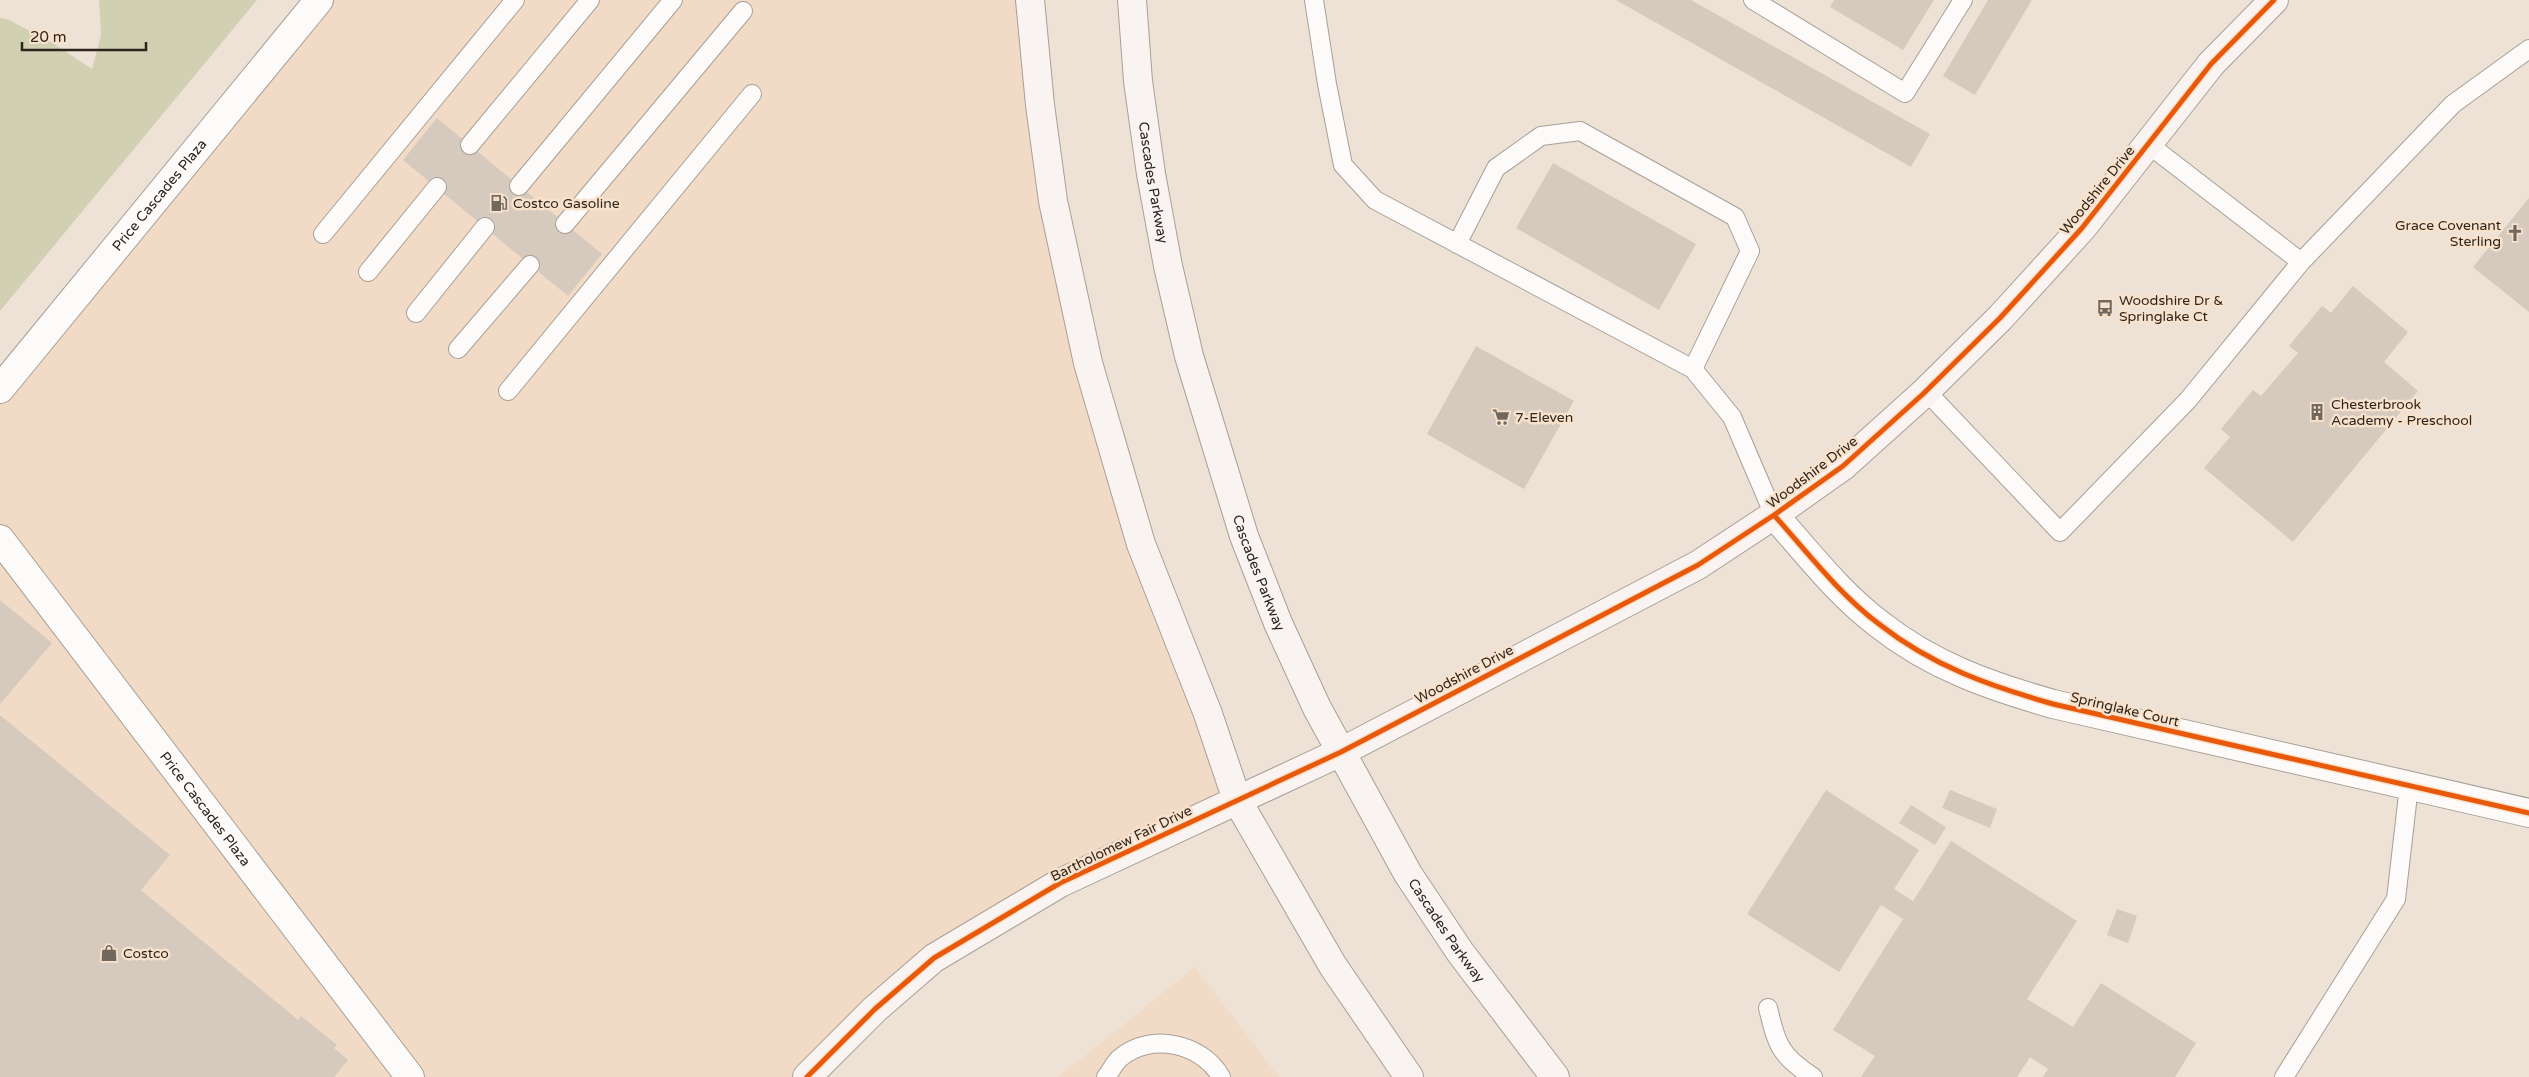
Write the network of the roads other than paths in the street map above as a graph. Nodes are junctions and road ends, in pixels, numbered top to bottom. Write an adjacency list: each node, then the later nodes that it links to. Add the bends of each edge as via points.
1 (319, 0): 28 (street, Price Cascades Plaza)
2 (515, 0): 20 (lane)
3 (590, 0): 15 (lane)
4 (673, 0): 16 (lane)
5 (1030, 0): 35 (main road, via 1053,201 1088,363 1141,544 1208,714)
6 (1132, 0): 33 (main road, Cascades Parkway, via 1138,81 1151,174 1189,356 1244,536 1278,623)
7 (1314, 0): 21 (lane, via 1343,165 1375,200)
8 (1753, 0): 9 (lane, via 1906,93)
9 (1963, 0)
10 (2274, 0): 14 (main road, Woodshire Drive, via 2211,64)
11 (743, 10): 18 (lane)
12 (2529, 49): 22 (lane, via 2454,104)
13 (752, 94): 29 (lane)
14 (2148, 144): 22 (lane); 30 (main road, Woodshire Drive, via 2082,228 2000,318)
15 (470, 145)
16 (519, 186)
17 (436, 187): 24 (lane)
18 (565, 224)
19 (485, 228): 25 (lane)
20 (323, 234)
21 (1458, 244): 27 (lane); 27 (lane, via 1496,168 1541,136 1580,131 1735,217 1750,251)
22 (2301, 262): 30 (lane, via 2188,400 2060,532)
23 (530, 265): 26 (lane)
24 (368, 272)
25 (416, 313)
26 (458, 349)
27 (1693, 369): 31 (lane, via 1732,417)
28 (0, 389)
29 (508, 391)
30 (1926, 391): 31 (main road, Woodshire Drive, via 1847,462)
31 (1774, 515): 33 (main road, Woodshire Drive, via 1698,565); 34 (street, Springlake Court, via 1852,601 1879,625 1932,660 1988,685 2053,704)
32 (0, 539): 38 (street, Price Cascades Plaza)
33 (1341, 752): 35 (main road, Woodshire Drive); 43 (main road, Cascades Parkway, via 1408,874 1460,952)
34 (2409, 786): 36 (street, Springlake Court); 45 (lane, via 2396,899)
35 (1237, 800): 39 (main road, Bartholomew Fair Drive, via 1060,883 934,958); 42 (main road, via 1333,966)
36 (2529, 814)
37 (1768, 1008): 44 (lane, via 1775,1037 1791,1063)
38 (410, 1077)
39 (807, 1077)
40 (1106, 1077): 41 (lane, via 1128,1053 1149,1045 1168,1044 1200,1055)
41 (1221, 1077)
42 (1409, 1077)
43 (1555, 1077)
44 (1813, 1077)
45 (2284, 1077)

